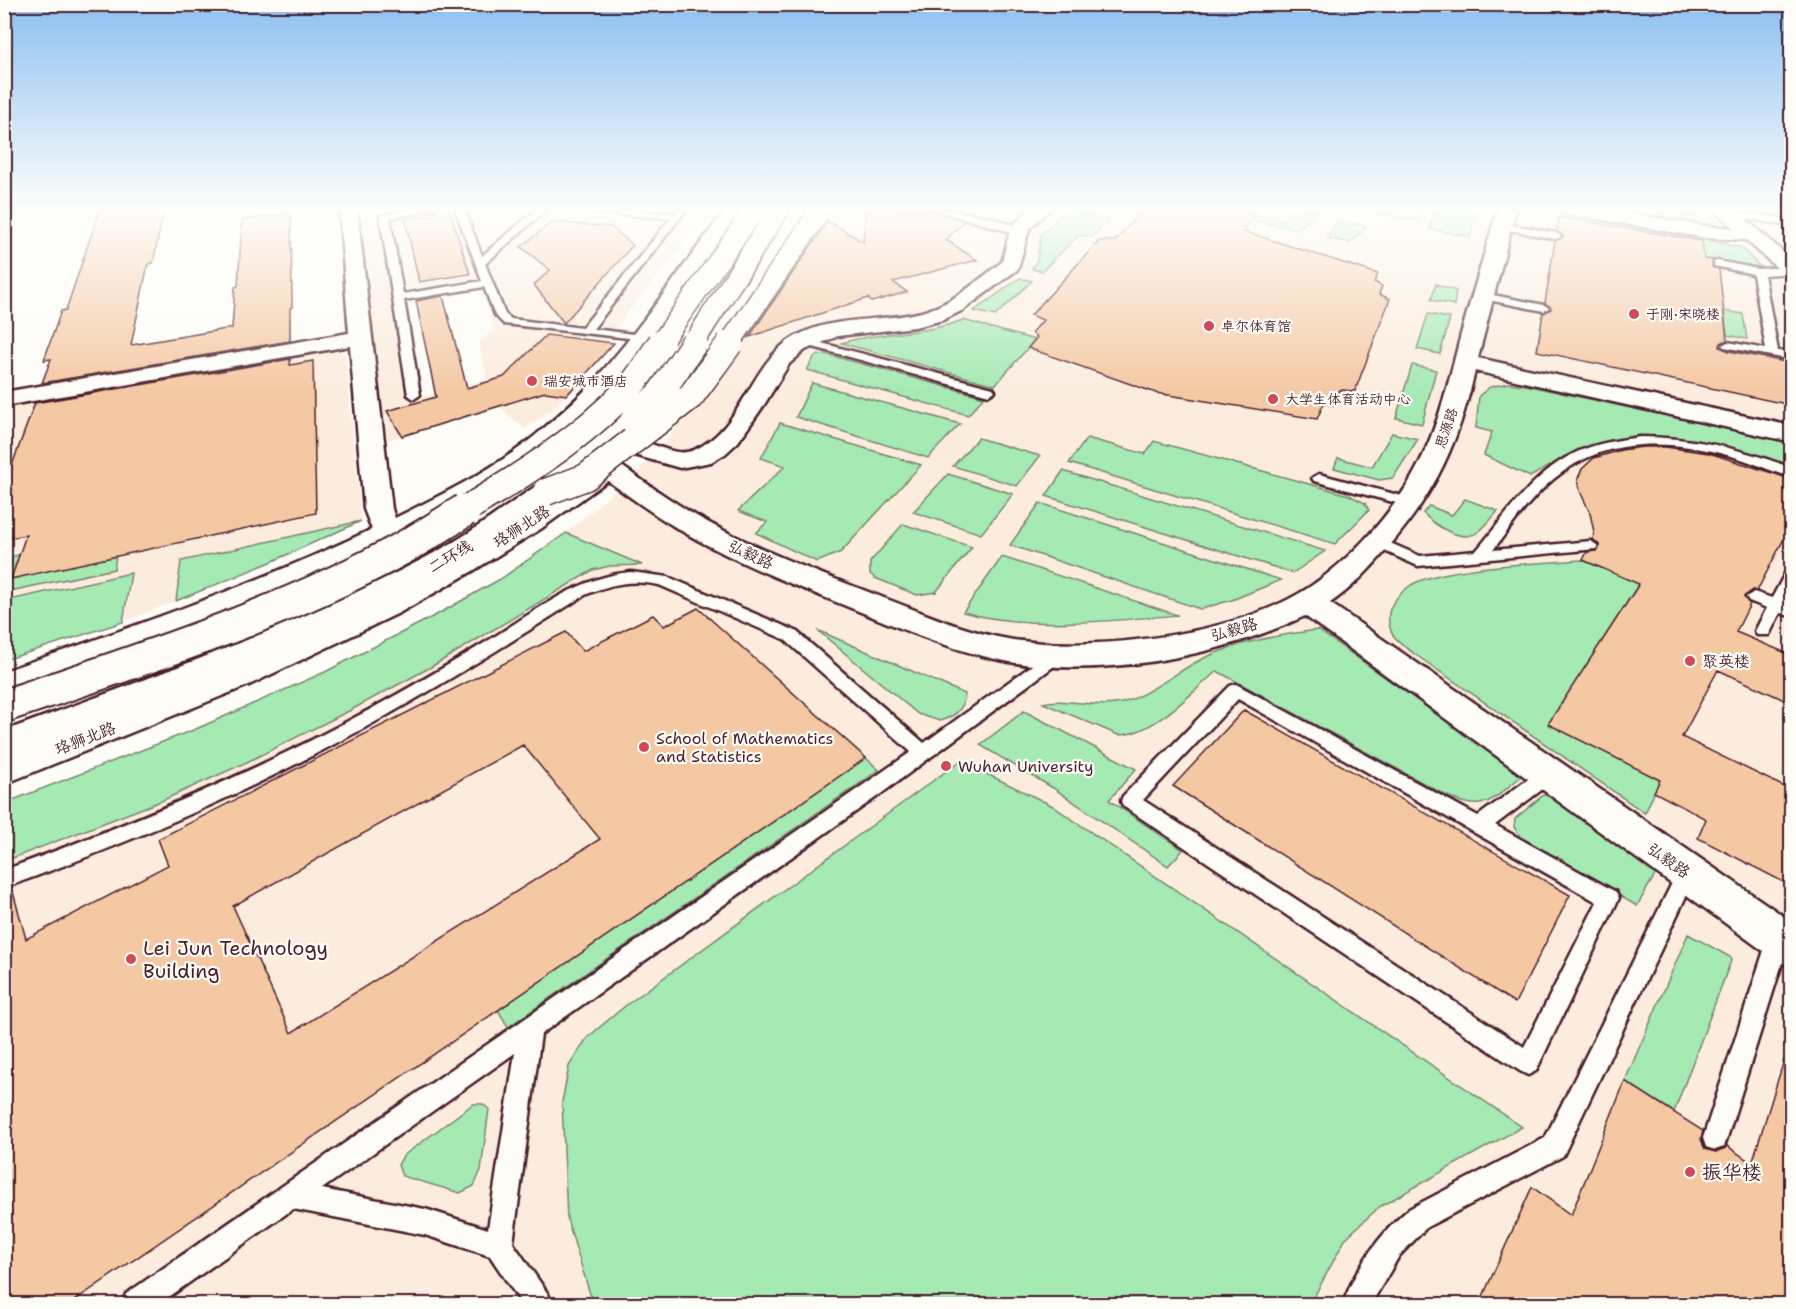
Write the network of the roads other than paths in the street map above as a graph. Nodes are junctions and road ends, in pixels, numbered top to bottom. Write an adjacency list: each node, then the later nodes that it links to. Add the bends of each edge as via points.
1 (354, 270): 21 (main road)
2 (394, 270): 18 (lane)
3 (483, 270): 16 (lane)
4 (635, 270): 20 (lane)
5 (712, 270): 50 (main road, 二环线, bridge, via 630,387 576,436 516,479 403,548 289,603 158,654)
6 (740, 270): 36 (main road, 二环线, bridge, via 661,392 613,440)
7 (764, 270): 15 (main road, 珞狮北路)
8 (780, 270): 36 (main road, bridge, via 690,396 586,477)
9 (1004, 270): 23 (main road, via 946,311 927,318 839,328)
10 (1489, 270): 17 (main road, 思源路)
11 (1748, 270): 14 (lane)
12 (690, 271): 15 (main road); 22 (main road)
13 (1791, 271): 14 (lane)
14 (1758, 272): 25 (lane)
15 (762, 274): 32 (main road, 珞狮北路)
16 (488, 283): 18 (lane); 20 (lane, via 500,315 508,322)
17 (1482, 296): 19 (lane); 27 (main road, 思源路)
18 (398, 298): 29 (lane)
19 (1544, 308)
20 (585, 332): 22 (lane)
21 (360, 338): 30 (main road); 38 (main road, via 378,509)
22 (642, 338): 38 (main road, via 607,381 537,447 478,487)
23 (806, 342): 28 (lane); 32 (main road, via 780,360 728,437 705,456 685,460)
24 (1728, 345): 25 (lane)
25 (1773, 354): 26 (lane)
26 (1791, 357)
27 (1466, 362): 31 (main road); 37 (main road, 思源路, via 1443,442)
28 (989, 391)
29 (414, 395)
30 (4, 399)
31 (1791, 434)
32 (633, 446): 33 (main road, 珞狮北路)
33 (607, 468): 48 (main road, 弘毅路, via 699,529 830,588 982,645); 53 (main road, 珞狮北路, via 511,534 383,609 204,691)
34 (1791, 473): 41 (lane, via 1742,456 1691,445 1649,441 1611,444 1587,452 1555,471)
35 (1318, 478): 37 (lane)
36 (546, 492): 51 (main road, 二环线, via 458,552 372,598 246,655)
37 (1408, 502): 39 (main road, 思源路)
38 (386, 534): 49 (main road, via 201,615)
39 (1376, 542): 41 (lane, via 1418,561); 44 (main road, 思源路, via 1348,572)
40 (1591, 546): 41 (lane)
41 (1479, 557)
42 (1791, 573): 45 (lane)
43 (1754, 597): 45 (lane)
44 (1308, 603): 48 (main road, 弘毅路, via 1237,630 1149,649); 54 (main road, 弘毅路)
45 (1776, 606): 46 (lane); 47 (lane)
46 (1791, 612)
47 (1763, 632)
48 (1055, 657): 52 (lane)
49 (4, 684)
50 (4, 706)
51 (4, 746)
52 (923, 752): 57 (lane, via 790,635 663,581 644,576 624,577 580,591 399,702 285,761 186,808); 59 (lane)
53 (4, 770)
54 (1548, 774): 55 (lane); 56 (main road, 弘毅路)
55 (1479, 826): 55 (lane, via 1236,690 1130,801 1528,1063 1609,898)
56 (1686, 873): 58 (main road, 弘毅路); 65 (lane, via 1554,1147 1400,1231 1385,1251)
57 (4, 879)
58 (1785, 943): 60 (lane)
59 (530, 1030): 61 (lane); 62 (lane)
60 (1715, 1138)
61 (291, 1197): 62 (lane, via 425,1222); 63 (lane)
62 (499, 1246): 64 (lane)
63 (136, 1305)
64 (538, 1305)
65 (1358, 1305)

